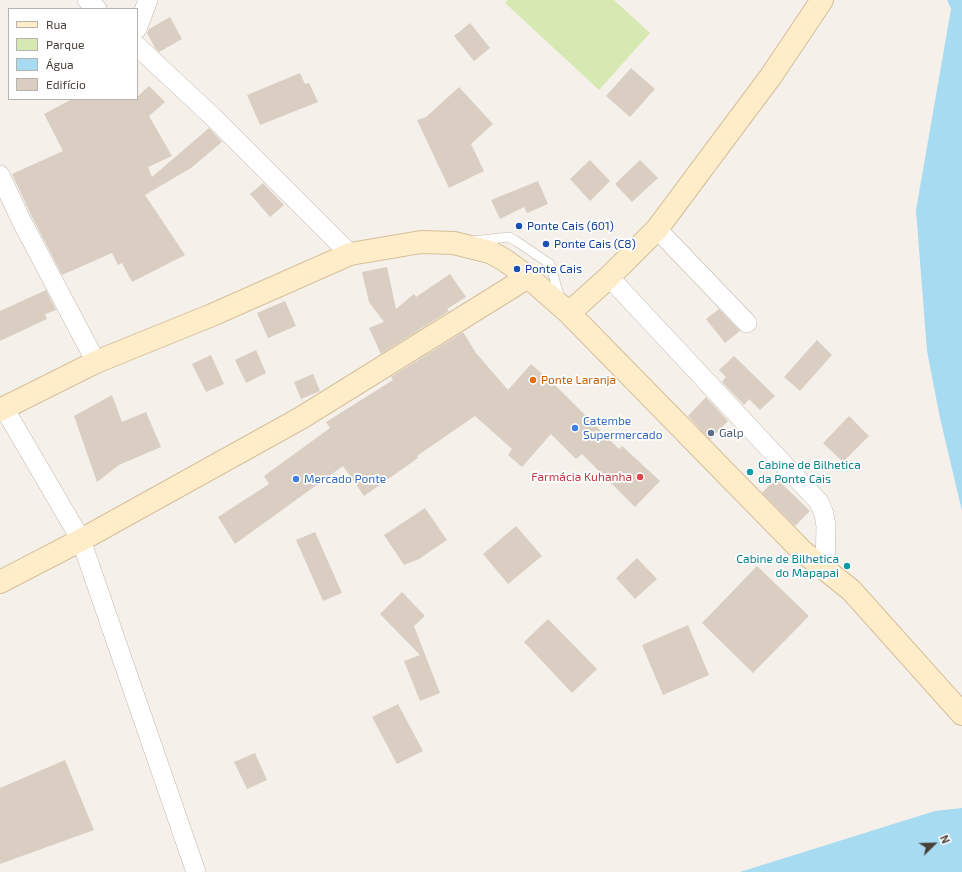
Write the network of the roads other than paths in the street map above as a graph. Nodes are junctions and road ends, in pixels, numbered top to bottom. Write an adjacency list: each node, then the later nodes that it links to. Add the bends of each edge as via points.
1 (87, 0): 4 (street)
2 (148, 0): 5 (street)
3 (822, 0): 8 (street, via 771,76)
4 (96, 8)
5 (138, 27)
6 (138, 47): 10 (street, via 214,118)
7 (0, 175): 15 (street)
8 (657, 229): 12 (street); 14 (street)
9 (454, 243): 10 (street, via 421,242); 11 (street, via 490,252); 13 (lane, via 509,237 550,264)
10 (350, 254): 15 (street, via 212,315)
11 (528, 277): 13 (street); 17 (street, via 301,418)
12 (609, 277): 13 (street); 18 (street, via 819,502 826,526)
13 (566, 310): 18 (street, via 802,551)
14 (747, 323)
15 (96, 362): 16 (street)
16 (2, 409): 17 (street)
17 (81, 540): 19 (street); 21 (street)
18 (825, 570): 20 (street, via 851,590)
19 (0, 582)
20 (962, 714)
21 (196, 872)

